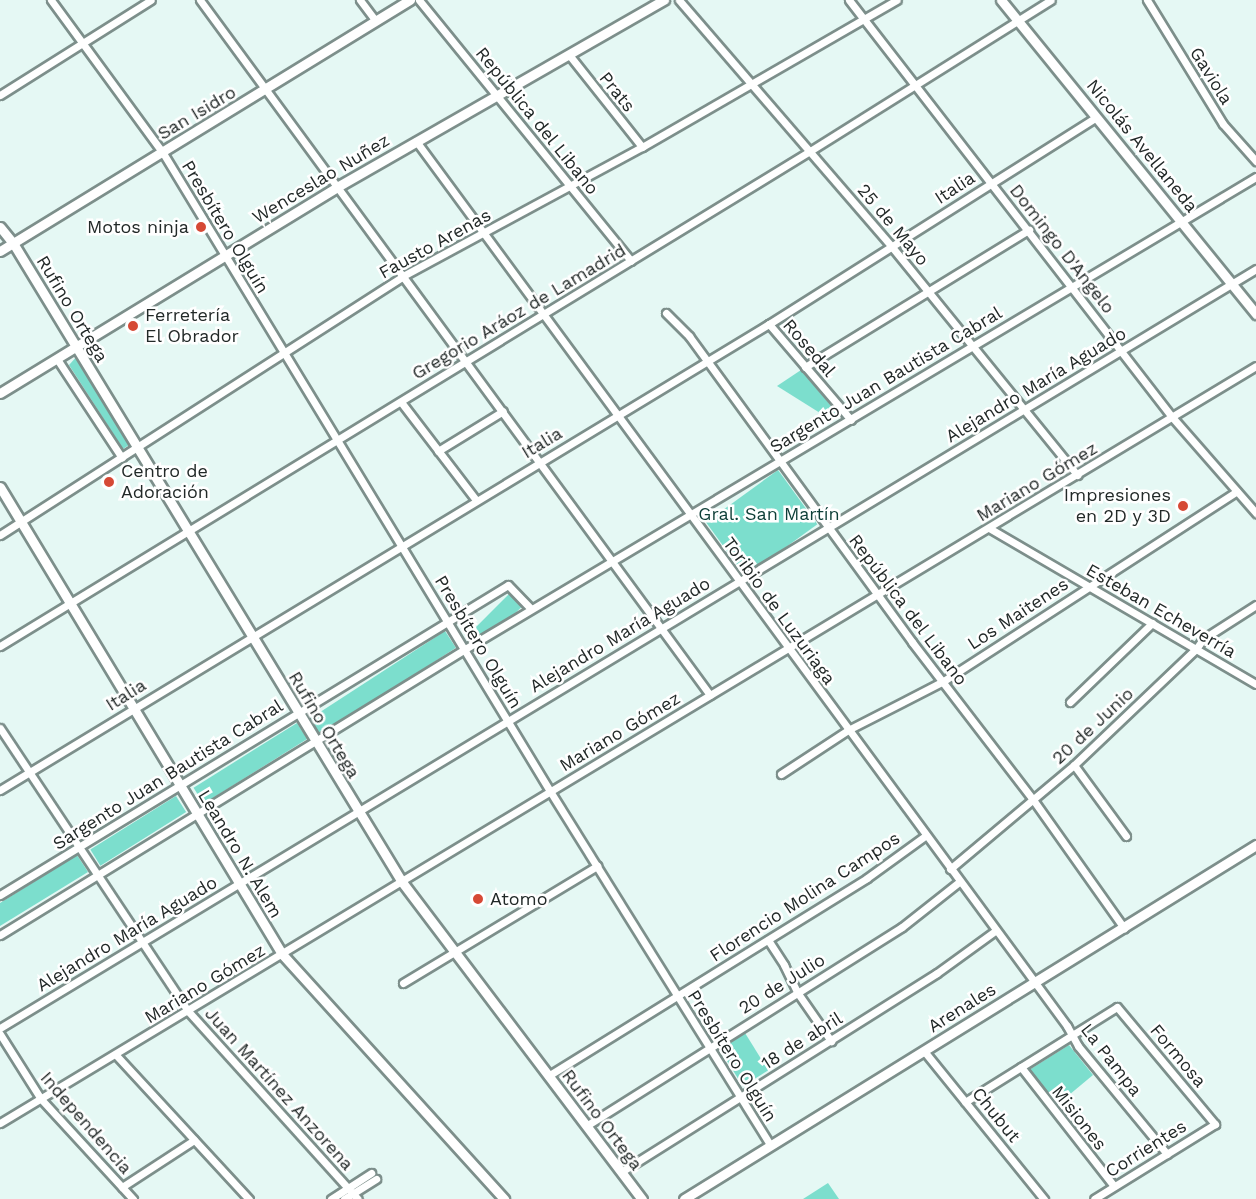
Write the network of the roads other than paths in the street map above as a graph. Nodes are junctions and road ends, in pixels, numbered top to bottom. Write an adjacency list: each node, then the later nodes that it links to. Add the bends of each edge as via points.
1 (51, 0): 17 (street, Presbítero Olguín)
2 (152, 0): 17 (street)
3 (200, 0): 21 (street)
4 (360, 0): 15 (street)
5 (410, 0): 15 (street, San Isidro)
6 (419, 0): 23 (street, República del Libano)
7 (664, 0): 18 (street, Wenceslao Nuñez)
8 (679, 0): 19 (street, 25 de Mayo)
9 (849, 0): 14 (street, Domingo D'Angelo)
10 (897, 0): 14 (street, Fausto Arenas)
11 (1001, 0): 16 (street, Nicolás Avellaneda)
12 (1051, 0): 16 (street, Gregorio Aráoz de Lamadrid)
13 (1147, 0): 29 (street, Gaviola, via 1218,116)
14 (865, 20): 19 (street, Fausto Arenas); 20 (street, Domingo D'Angelo)
15 (376, 21): 21 (street, San Isidro)
16 (1018, 22): 20 (street, Gregorio Aráoz de Lamadrid); 24 (street, Nicolás Avellaneda)
17 (82, 44): 22 (street); 28 (street, Presbítero Olguín)
18 (570, 56): 23 (street, Wenceslao Nuñez); 26 (street, Prats)
19 (752, 85): 26 (street, Fausto Arenas); 27 (street, 25 de Mayo)
20 (916, 86): 27 (street, Gregorio Aráoz de Lamadrid); 31 (street, Domingo D'Angelo)
21 (267, 90): 28 (street, San Isidro); 33 (street)
22 (0, 95)
23 (497, 95): 25 (street, Wenceslao Nuñez); 32 (street, República del Libano)
24 (1096, 117): 31 (street, Italia); 34 (street, Nicolás Avellaneda)
25 (416, 141): 33 (street, Wenceslao Nuñez); 37 (street, Toribio de Luzuriaga)
26 (642, 147): 32 (street, Fausto Arenas)
27 (810, 152): 39 (street, 25 de Mayo); 42 (street, Gregorio Aráoz de Lamadrid)
28 (163, 153): 38 (street, San Isidro); 41 (street, Presbítero Olguín)
29 (1256, 161)
30 (1256, 177): 34 (street, Sargento Juan Bautista Cabral)
31 (992, 183): 36 (street, Domingo D'Angelo); 39 (street, Italia)
32 (571, 186): 37 (street, Fausto Arenas); 42 (street, República del Libano)
33 (337, 187): 41 (street, Wenceslao Nuñez); 44 (street)
34 (1182, 221): 45 (street, Nicolás Avellaneda); 46 (street, Sargento Juan Bautista Cabral)
35 (0, 227): 38 (street, Rufino Ortega)
36 (1029, 230): 46 (street, Domingo D'Angelo); 47 (street)
37 (484, 232): 44 (street, Fausto Arenas); 48 (street, Toribio de Luzuriaga)
38 (13, 243): 40 (street, San Isidro); 53 (street, Rufino Ortega)
39 (892, 247): 47 (street, 25 de Mayo); 51 (street, Italia)
40 (0, 251)
41 (225, 257): 53 (street, Wenceslao Nuñez); 55 (street, Presbítero Olguín)
42 (631, 261): 48 (street, Gregorio Aráoz de Lamadrid)
43 (1256, 270): 45 (street, Alejandro María Aguado)
44 (403, 276): 55 (street, Fausto Arenas); 57 (street)
45 (1233, 284): 50 (street, Nicolás Avellaneda); 54 (street, Alejandro María Aguado)
46 (1073, 286): 52 (street, Sargento Juan Bautista Cabral); 54 (street, Domingo D'Angelo)
47 (929, 291): 52 (street, 25 de Mayo); 60 (street)
48 (543, 314): 57 (street, Gregorio Aráoz de Lamadrid); 65 (street, Toribio de Luzuriaga)
49 (666, 314): 58 (street, República del Libano)
50 (1256, 314)
51 (768, 324): 58 (street, Italia); 60 (street, Rosedal)
52 (974, 345): 63 (street, 25 de Mayo); 67 (street, Sargento Juan Bautista Cabral)
53 (76, 348): 56 (street, Wenceslao Nuñez); 69 (street, Rufino Ortega)
54 (1121, 350): 63 (street, Alejandro María Aguado); 66 (street, Domingo D'Angelo)
55 (283, 354): 68 (street, Presbítero Olguín); 69 (street, Fausto Arenas)
56 (57, 359): 61 (street, Wenceslao Nuñez); 71 (street, Rufino Ortega)
57 (466, 361): 62 (street, Gregorio Aráoz de Lamadrid); 64 (street)
58 (707, 361): 65 (street, Italia); 73 (street, República del Libano)
59 (1256, 366): 66 (street, Mariano Gómez)
60 (805, 367): 67 (street, Rosedal)
61 (0, 393)
62 (401, 402): 68 (street, Gregorio Aráoz de Lamadrid); 70 (street)
63 (1025, 410): 74 (street, 25 de Mayo); 81 (street, Alejandro María Aguado)
64 (503, 411): 70 (street); 72 (street)
65 (618, 416): 72 (street, Italia); 79 (street, Toribio de Luzuriaga)
66 (1172, 417): 74 (street, Mariano Gómez); 76 (street, Domingo D'Angelo)
67 (851, 420): 73 (street, Sargento Juan Bautista Cabral)
68 (338, 441): 83 (street, Gregorio Aráoz de Lamadrid); 85 (street, Presbítero Olguín)
69 (136, 449): 71 (street, Fausto Arenas); 83 (street, Rufino Ortega)
70 (438, 451): 77 (street)
71 (122, 458): 80 (street, Fausto Arenas)
72 (540, 461): 77 (street, Italia); 86 (street)
73 (780, 461): 79 (street, Sargento Juan Bautista Cabral); 81 (street, República del Libano)
74 (1077, 475): 82 (street, Mariano Gómez)
75 (0, 487): 80 (street, Leandro N. Alem)
76 (1236, 491): 78 (street, Domingo D'Angelo); 88 (street, Los Maitenes)
77 (476, 500): 85 (street, Italia)
78 (1256, 513)
79 (689, 514): 86 (street, Sargento Juan Bautista Cabral); 87 (street, Toribio de Luzuriaga)
80 (21, 522): 84 (street, Fausto Arenas); 90 (street, Leandro N. Alem)
81 (829, 528): 87 (street, Alejandro María Aguado); 89 (street, República del Libano)
82 (989, 528): 88 (street, Esteban Echeverría); 89 (street, Mariano Gómez)
83 (188, 532): 90 (street, Gregorio Aráoz de Lamadrid); 96 (street, Rufino Ortega)
84 (0, 535)
85 (402, 546): 93 (street, Presbítero Olguín); 96 (street, Italia)
86 (613, 561): 92 (street, Sargento Juan Bautista Cabral); 95 (street)
87 (739, 582): 95 (street, Alejandro María Aguado); 98 (street, Toribio de Luzuriaga)
88 (1087, 586): 94 (street, Esteban Echeverría); 101 (street, Los Maitenes)
89 (877, 594): 98 (street, Mariano Gómez); 101 (street, República del Libano)
90 (70, 604): 97 (street, Gregorio Aráoz de Lamadrid); 105 (street, Leandro N. Alem)
91 (1256, 605): 100 (street, 20 de Junio, via 1203,639)
92 (531, 609): 93 (street, Sargento Juan Bautista Cabral, via 508,585); 99 (street, Sargento Juan Bautista Cabral)
93 (447, 620): 99 (street, Presbítero Olguín); 106 (street, Sargento Juan Bautista Cabral)
94 (1152, 623): 100 (street, Esteban Echeverría); 104 (street)
95 (662, 628): 103 (street); 107 (street, Alejandro María Aguado)
96 (252, 637): 105 (street, Italia); 106 (street, Rufino Ortega)
97 (0, 646)
98 (788, 648): 103 (street, Mariano Gómez); 109 (street, Toribio de Luzuriaga)
99 (465, 649): 107 (street, Presbítero Olguín); 110 (street, Sargento Juan Bautista Cabral)
100 (1196, 649): 102 (street, Esteban Echeverría); 111 (street, 20 de Junio)
101 (942, 682): 109 (street, Los Maitenes); 117 (street, República del Libano)
102 (1256, 684)
103 (710, 695): 116 (street, Mariano Gómez)
104 (1070, 702)
105 (134, 707): 112 (street, Italia); 114 (street, Leandro N. Alem)
106 (297, 713): 110 (street, Rufino Ortega); 114 (street, Sargento Juan Bautista Cabral)
107 (508, 720): 116 (street, Presbítero Olguín); 118 (street, Alejandro María Aguado)
108 (0, 728): 112 (street, Juan Martínez Anzorena)
109 (848, 730): 113 (street, Los Maitenes); 120 (street, Toribio de Luzuriaga)
110 (315, 742): 118 (street, Rufino Ortega); 119 (street, Sargento Juan Bautista Cabral)
111 (1074, 765): 117 (street, 20 de Junio); 121 (street)
112 (30, 773): 115 (street, Italia); 123 (street, Juan Martínez Anzorena)
113 (781, 774)
114 (180, 785): 119 (street, Leandro N. Alem); 123 (street, Sargento Juan Bautista Cabral)
115 (0, 790)
116 (550, 791): 124 (street, Presbítero Olguín); 127 (street, Mariano Gómez)
117 (1034, 801): 125 (street, 20 de Junio); 131 (street, República del Libano)
118 (357, 810): 127 (street, Rufino Ortega); 129 (street, Alejandro María Aguado)
119 (197, 814): 126 (street, Sargento Juan Bautista Cabral); 129 (street, Leandro N. Alem)
120 (925, 836): 125 (street, Toribio de Luzuriaga); 134 (street, Florencio Molina Campos)
121 (1126, 836)
122 (1256, 845): 131 (street, Arenales)
123 (80, 847): 126 (street, Juan Martínez Anzorena); 130 (street, Sargento Juan Bautista Cabral)
124 (597, 866): 136 (street); 141 (street, Presbítero Olguín)
125 (950, 870): 128 (street, Toribio de Luzuriaga)
126 (98, 874): 133 (street, Sargento Juan Bautista Cabral); 135 (street, Juan Martínez Anzorena)
127 (402, 882): 136 (street, Rufino Ortega); 137 (street, Mariano Gómez)
128 (959, 882): 132 (street, Toribio de Luzuriaga); 140 (street, 20 de Julio, via 902,927)
129 (239, 883): 135 (street, Alejandro María Aguado); 137 (street, Leandro N. Alem)
130 (0, 895)
131 (1124, 927): 139 (street, Arenales)
132 (995, 931): 139 (street, Toribio de Luzuriaga); 146 (street, 18 de abril)
133 (0, 935)
134 (768, 940): 140 (street); 141 (street, Florencio Molina Campos)
135 (143, 942): 142 (street, Juan Martínez Anzorena); 143 (street, Alejandro María Aguado)
136 (454, 951): 138 (street); 151 (street, Rufino Ortega)
137 (282, 954): 142 (street, Mariano Gómez); 170 (street, Leandro N. Alem)
138 (403, 983)
139 (1034, 983): 145 (street, La Pampa); 148 (street, Arenales)
140 (797, 992): 146 (street); 147 (street, 20 de Julio)
141 (678, 997): 147 (street, Presbítero Olguín); 151 (street, Florencio Molina Campos)
142 (189, 1011): 149 (street, Mariano Gómez); 165 (street, Juan Martínez Anzorena)
143 (0, 1028)
144 (0, 1034): 153 (street, Independencia)
145 (1072, 1036): 150 (street); 156 (street, Formosa, via 1117,1006); 160 (street, La Pampa)
146 (831, 1041): 152 (street, 18 de abril)
147 (709, 1046): 152 (street, Presbítero Olguín); 157 (street, 20 de Julio)
148 (924, 1051): 154 (street, Chubut); 159 (street, Arenales)
149 (116, 1055): 153 (street, Mariano Gómez); 158 (street)
150 (1021, 1067): 154 (street); 163 (street, Misiones)
151 (548, 1076): 157 (street, Rufino Ortega)
152 (740, 1097): 159 (street, Presbítero Olguín); 161 (street, 18 de abril)
153 (41, 1099): 155 (street, Mariano Gómez); 164 (street, Independencia)
154 (965, 1102): 173 (street, Chubut)
155 (0, 1123)
156 (1215, 1124): 160 (street, Corrientes)
157 (586, 1126): 161 (street, Rufino Ortega)
158 (194, 1140): 164 (street); 167 (street)
159 (770, 1145): 172 (street, Arenales)
160 (1167, 1154): 163 (street, Corrientes)
161 (621, 1172): 171 (street, Rufino Ortega)
162 (373, 1176): 165 (street)
163 (1114, 1186): 174 (street, Corrientes)
164 (122, 1187): 166 (street, Independencia)
165 (353, 1193): 168 (street); 169 (street)
166 (133, 1199)
167 (249, 1199)
168 (331, 1199)
169 (344, 1199)
170 (504, 1199)
171 (642, 1199)
172 (684, 1199)
173 (1044, 1199)
174 (1094, 1199)

